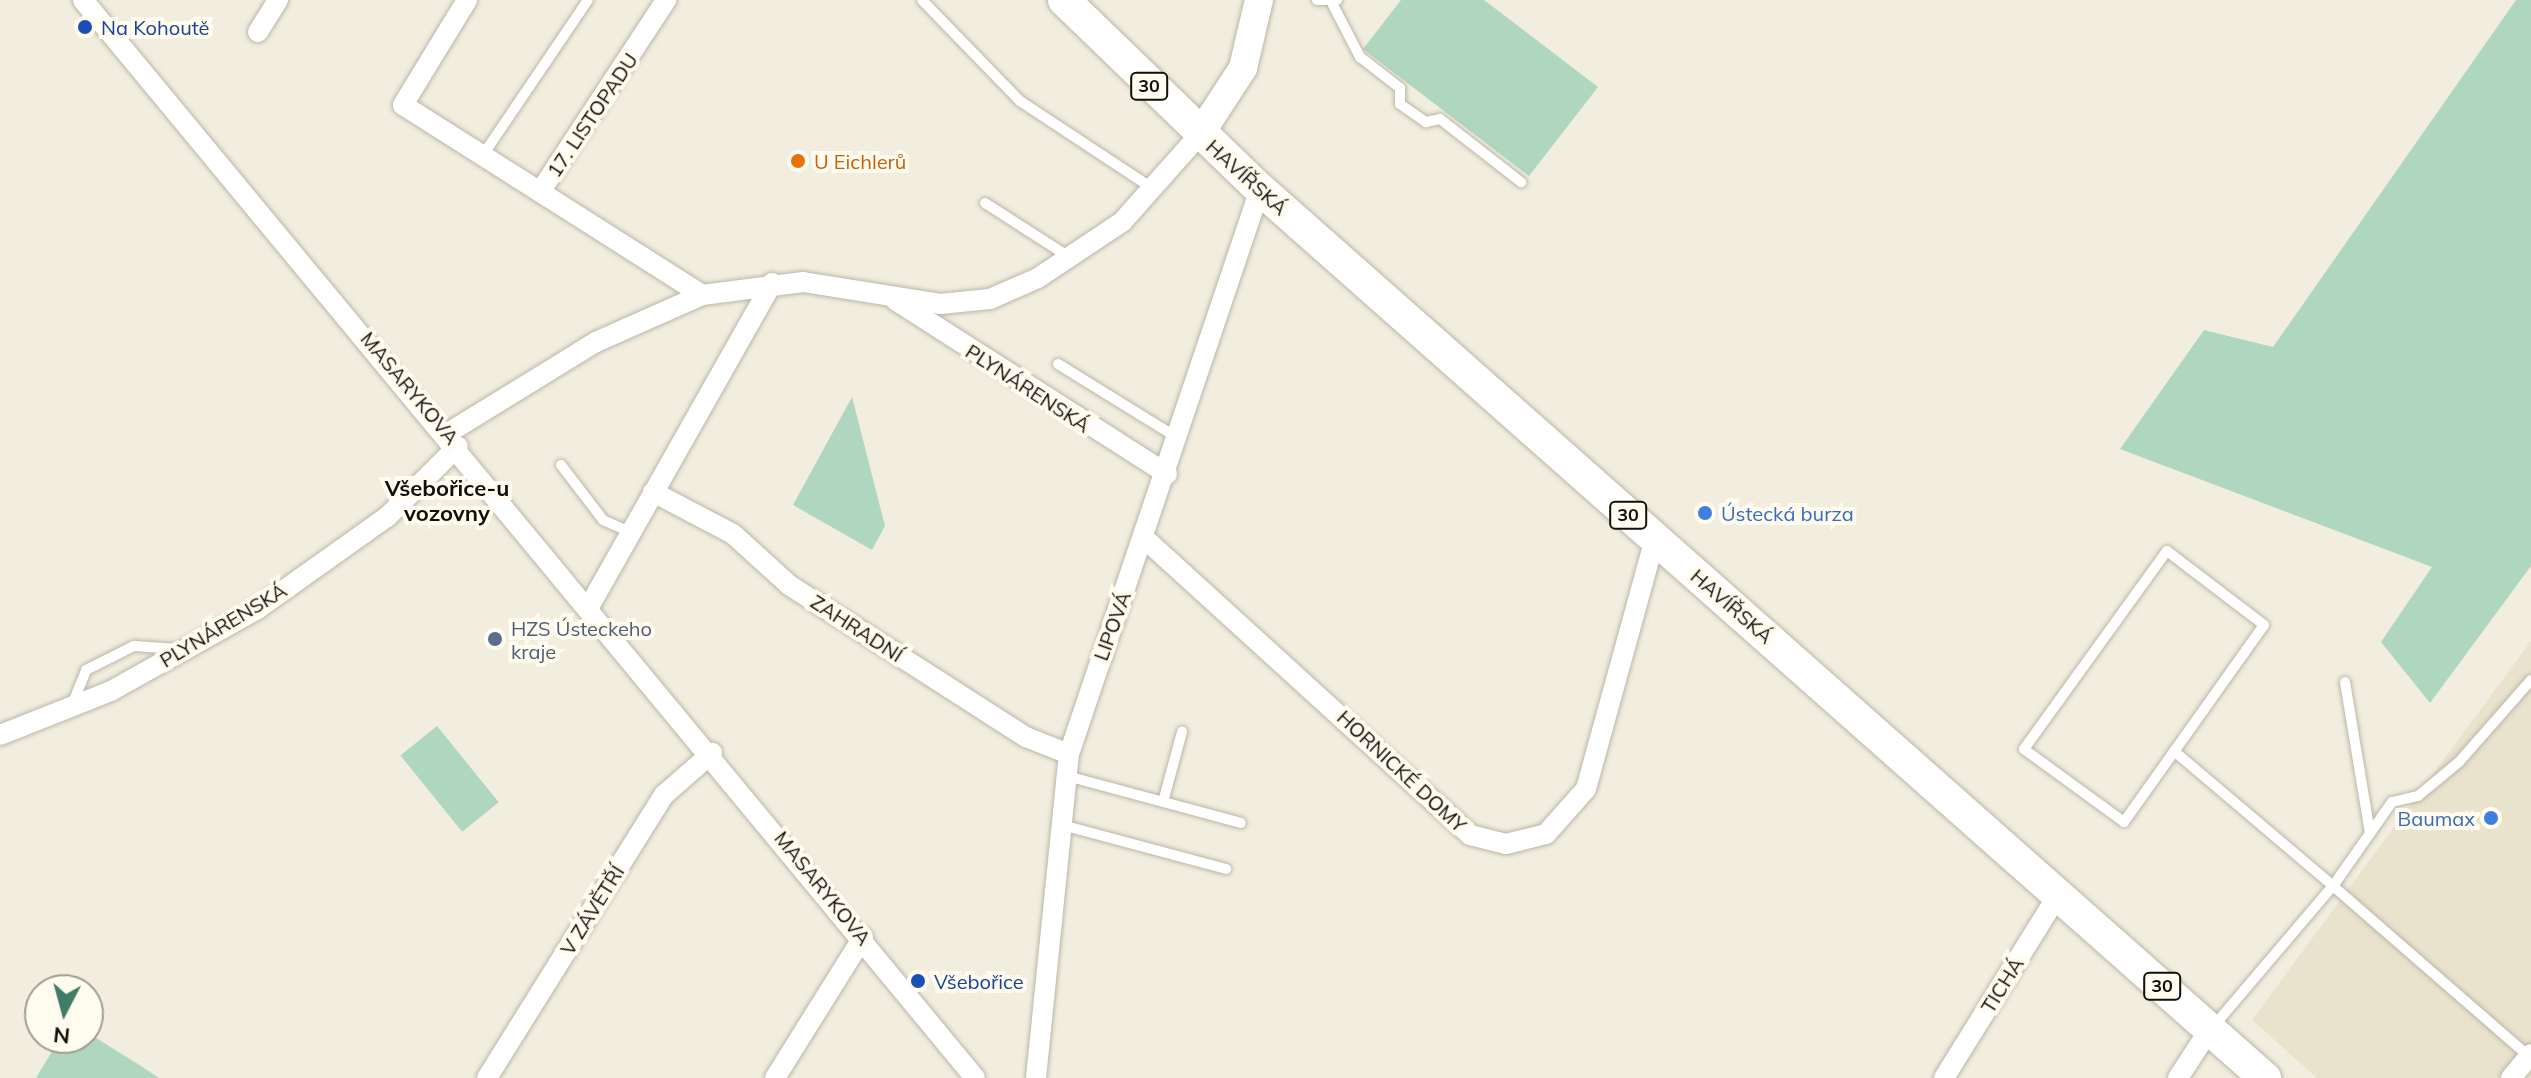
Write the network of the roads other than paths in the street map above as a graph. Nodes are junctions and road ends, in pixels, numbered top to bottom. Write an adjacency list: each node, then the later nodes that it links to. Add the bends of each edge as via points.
1 (83, 0): 25 (street, MASARYKOVA)
2 (278, 0): 11 (street)
3 (467, 0): 13 (street, 17. LISTOPADU, via 403,105)
4 (588, 0): 13 (lane)
5 (666, 0): 17 (street, 17. LISTOPADU)
6 (922, 0): 15 (lane, via 1020,101)
7 (1064, 0): 12 (main road, 30)
8 (1259, 0): 12 (street, via 1243,68)
9 (1317, 0): 10 (lane)
10 (1335, 2): 14 (lane, via 1355,50 1400,88 1400,104 1426,122 1440,119)
11 (258, 32)
12 (1200, 134): 15 (street, PLYNÁRENSKÁ); 16 (main road, HAVÍŘSKÁ / 30)
13 (483, 155): 17 (street, 17. LISTOPADU)
14 (1521, 182)
15 (1152, 188): 19 (street, PLYNÁRENSKÁ, via 1122,222)
16 (1260, 189): 24 (street, LIPOVÁ); 31 (main road, HAVÍŘSKÁ / 30)
17 (540, 192): 21 (street)
18 (985, 203): 19 (lane)
19 (1070, 259): 22 (street, PLYNÁRENSKÁ, via 990,299)
20 (772, 283): 21 (street, PLYNÁRENSKÁ); 22 (street, PLYNÁRENSKÁ); 28 (street)
21 (702, 295): 25 (street, PLYNÁRENSKÁ, via 596,342)
22 (891, 298): 27 (street, PLYNÁRENSKÁ)
23 (1058, 364): 24 (lane)
24 (1179, 439): 27 (street, LIPOVÁ)
25 (453, 440): 32 (street, MASARYKOVA); 33 (street, PLYNÁRENSKÁ, via 387,517 256,610)
26 (561, 465): 29 (lane, via 603,520)
27 (1167, 474): 30 (street, LIPOVÁ)
28 (653, 492): 29 (street); 41 (street, ZAHRADNÍ, via 733,534 789,585 1026,737)
29 (632, 533): 32 (street)
30 (1144, 538): 31 (street, HORNICKÉ DOMY, via 1470,835 1506,844 1546,834 1586,789); 41 (street, LIPOVÁ)
31 (1655, 539): 49 (main road, HAVÍŘSKÁ / 30)
32 (590, 605): 40 (street, MASARYKOVA)
33 (184, 649): 36 (street, PLYNÁRENSKÁ); 36 (lane, via 134,646 86,670)
34 (2531, 680): 46 (lane, via 2459,762 2418,796 2392,802)
35 (2345, 682): 46 (lane)
36 (71, 709): 38 (street, PLYNÁRENSKÁ)
37 (1182, 732): 43 (lane)
38 (0, 735)
39 (2174, 751): 39 (lane, via 2264,625 2167,551 2024,749 2124,822); 48 (lane)
40 (712, 753): 50 (street, MASARYKOVA); 53 (street, V ZÁVĚTŘÍ, via 664,795)
41 (1069, 754): 42 (street, LIPOVÁ)
42 (1067, 776): 43 (lane); 45 (street, LIPOVÁ)
43 (1163, 802): 44 (lane)
44 (1241, 823)
45 (1062, 825): 47 (lane); 56 (street, LIPOVÁ)
46 (2370, 833): 48 (lane)
47 (1226, 869)
48 (2333, 886): 51 (lane); 52 (lane)
49 (2059, 893): 51 (main road, HAVÍŘSKÁ / 30); 57 (street, TICHÁ)
50 (863, 937): 54 (street); 55 (street, MASARYKOVA)
51 (2210, 1029): 58 (street); 59 (main road, HAVÍŘSKÁ / 30)
52 (2530, 1056): 60 (street)
53 (487, 1078)
54 (775, 1078)
55 (975, 1078)
56 (1036, 1078)
57 (1944, 1078)
58 (2178, 1078)
59 (2265, 1078)
60 (2511, 1078)

